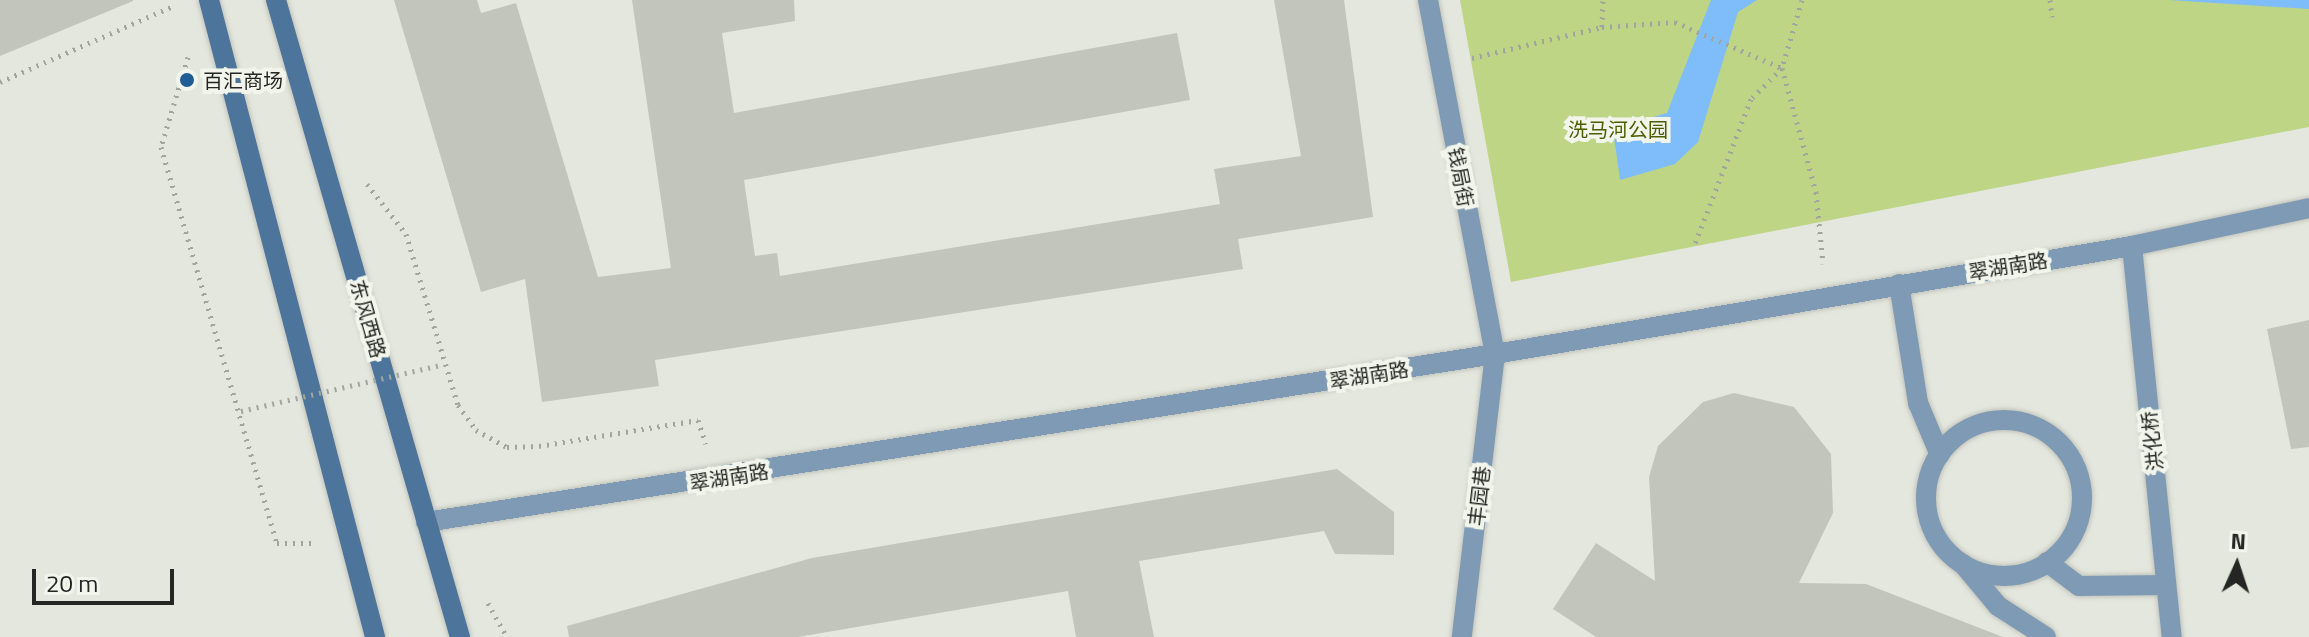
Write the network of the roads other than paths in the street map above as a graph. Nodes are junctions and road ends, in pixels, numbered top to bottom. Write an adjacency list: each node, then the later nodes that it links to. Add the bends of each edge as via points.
1 (209, 0): 13 (main road)
2 (276, 0): 9 (main road, 东风西路)
3 (1428, 0): 7 (street, 钱局街)
4 (2309, 208): 5 (street, 翠湖南路)
5 (2132, 246): 6 (street, 翠湖南路); 12 (street, 洪化桥)
6 (1899, 284): 7 (street, 翠湖南路); 8 (street, via 1918,403)
7 (1495, 354): 9 (street, 翠湖南路); 15 (street, 丰园巷)
8 (1940, 455): 10 (street, via 1961,433 2004,420 2025,423 2063,446 2082,486 2082,508 2064,548); 11 (street, via 1927,509 1946,549)
9 (426, 522): 14 (main road, 东风西路)
10 (2047, 562): 11 (street, via 2005,575); 12 (street, via 2079,586)
11 (1963, 564): 16 (street, via 1998,606)
12 (2166, 585): 17 (street, 洪化桥)
13 (375, 637)
14 (460, 637)
15 (1462, 637)
16 (2046, 637)
17 (2172, 637)

